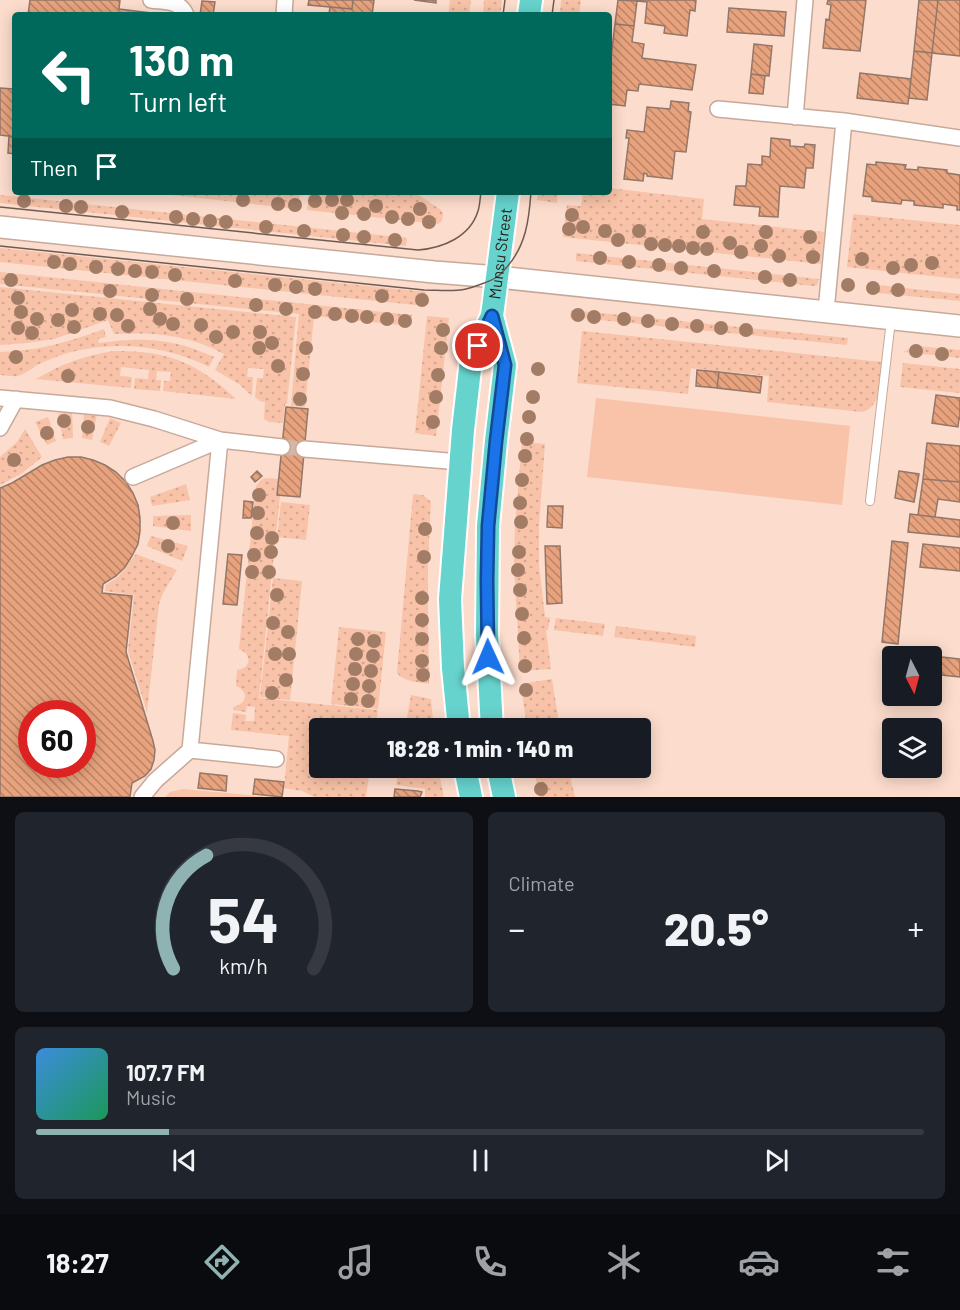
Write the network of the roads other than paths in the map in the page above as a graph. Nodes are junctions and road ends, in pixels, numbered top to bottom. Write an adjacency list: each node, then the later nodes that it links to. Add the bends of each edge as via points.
1 (151, 0): 3 (street, via 178,4)
2 (805, 0): 5 (street)
3 (185, 12)
4 (718, 109): 5 (street)
5 (795, 117): 6 (street)
6 (844, 121): 7 (street); 11 (street)
7 (960, 138)
8 (508, 195): 10 (main road, Munsu Street)
9 (0, 227): 10 (street)
10 (498, 277): 11 (street); 12 (main road, Munsu Street)
11 (826, 311): 13 (street)
12 (492, 316): 20 (main road, via 471,360); 24 (main road, via 505,365 488,526)
13 (891, 318): 14 (street); 22 (lane)
14 (960, 326)
15 (8, 399): 16 (street); 17 (street, via 110,408)
16 (0, 428)
17 (220, 440): 18 (street); 21 (street); 25 (street)
18 (282, 447)
19 (304, 448): 20 (street)
20 (460, 462): 23 (main road, via 450,599)
21 (133, 477)
22 (870, 501)
23 (458, 718)
24 (491, 718)
25 (190, 750): 26 (street); 29 (street)
26 (276, 759)
27 (467, 778): 30 (main road)
28 (500, 778): 31 (main road)
29 (142, 797)
30 (471, 797)
31 (504, 797)

